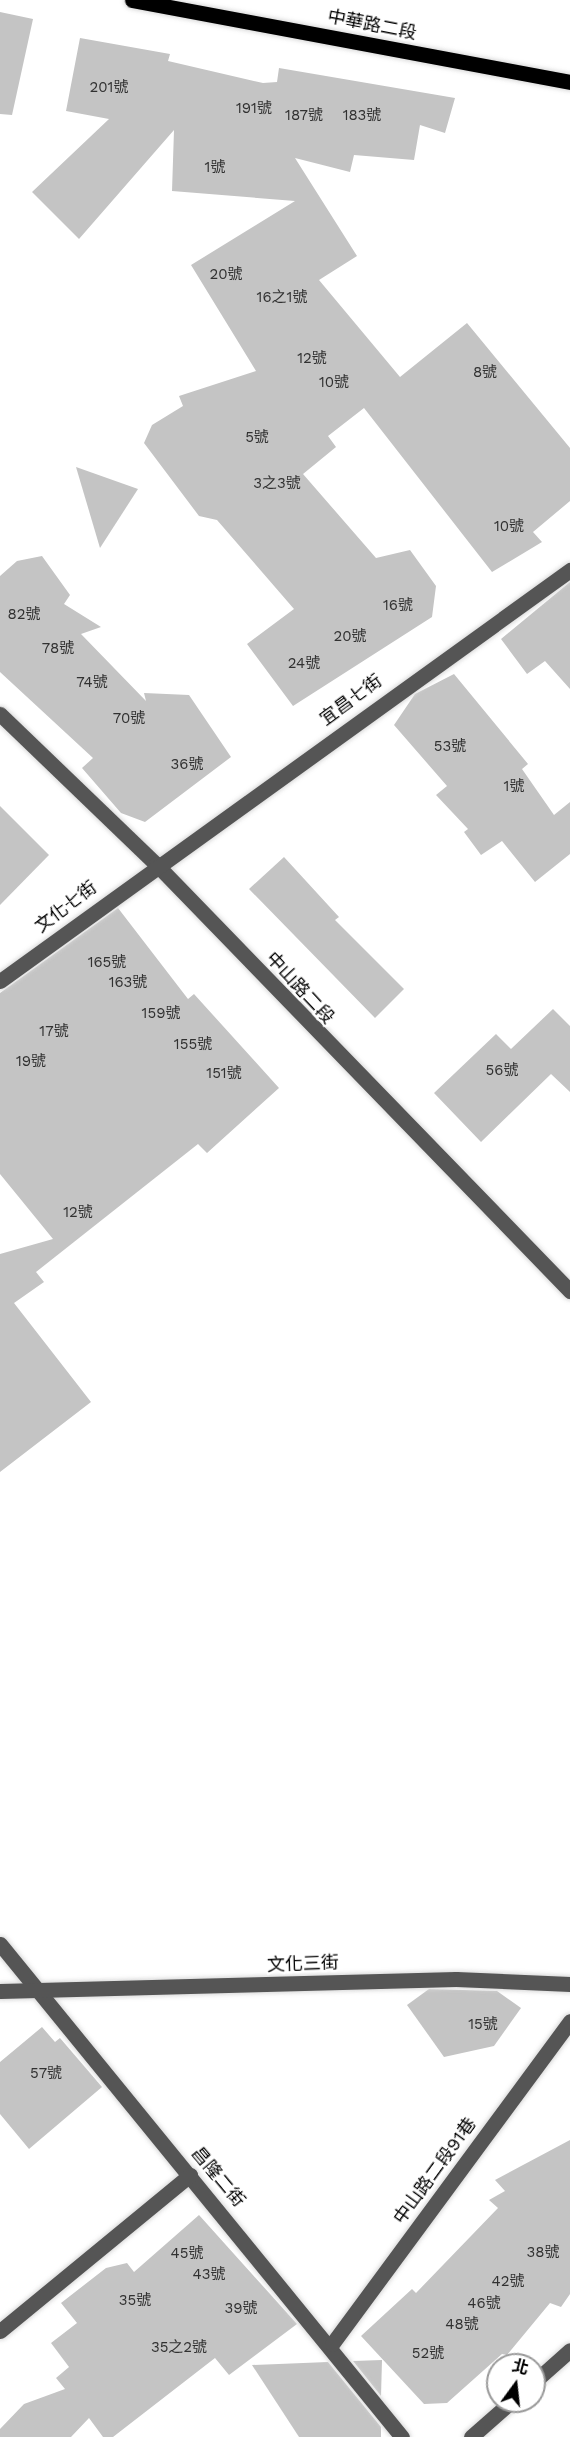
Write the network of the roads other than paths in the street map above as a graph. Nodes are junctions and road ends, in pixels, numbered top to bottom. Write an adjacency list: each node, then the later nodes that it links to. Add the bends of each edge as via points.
1 (132, 0): 2 (main road, 中華路二段)
2 (570, 82)
3 (570, 570): 5 (street, 宜昌七街)
4 (0, 714): 5 (street, 中山路二段)
5 (156, 864): 6 (street, 文化七街); 7 (street, 中山路二段)
6 (0, 981)
7 (570, 1291)
8 (0, 1944): 10 (street, 昌隆二街)
9 (570, 1984): 10 (street, 文化三街, via 456,1979)
10 (36, 1990): 11 (street, 文化三街); 13 (street, 昌隆二街)
11 (0, 1991)
12 (570, 2021): 15 (street, 中山路二段91巷)
13 (190, 2175): 14 (street); 15 (street, 昌隆二街)
14 (0, 2331)
15 (332, 2344): 19 (street, 昌隆二街)
16 (570, 2350): 17 (street)
17 (546, 2371)
18 (498, 2413): 20 (street)
19 (402, 2437)
20 (471, 2437)

